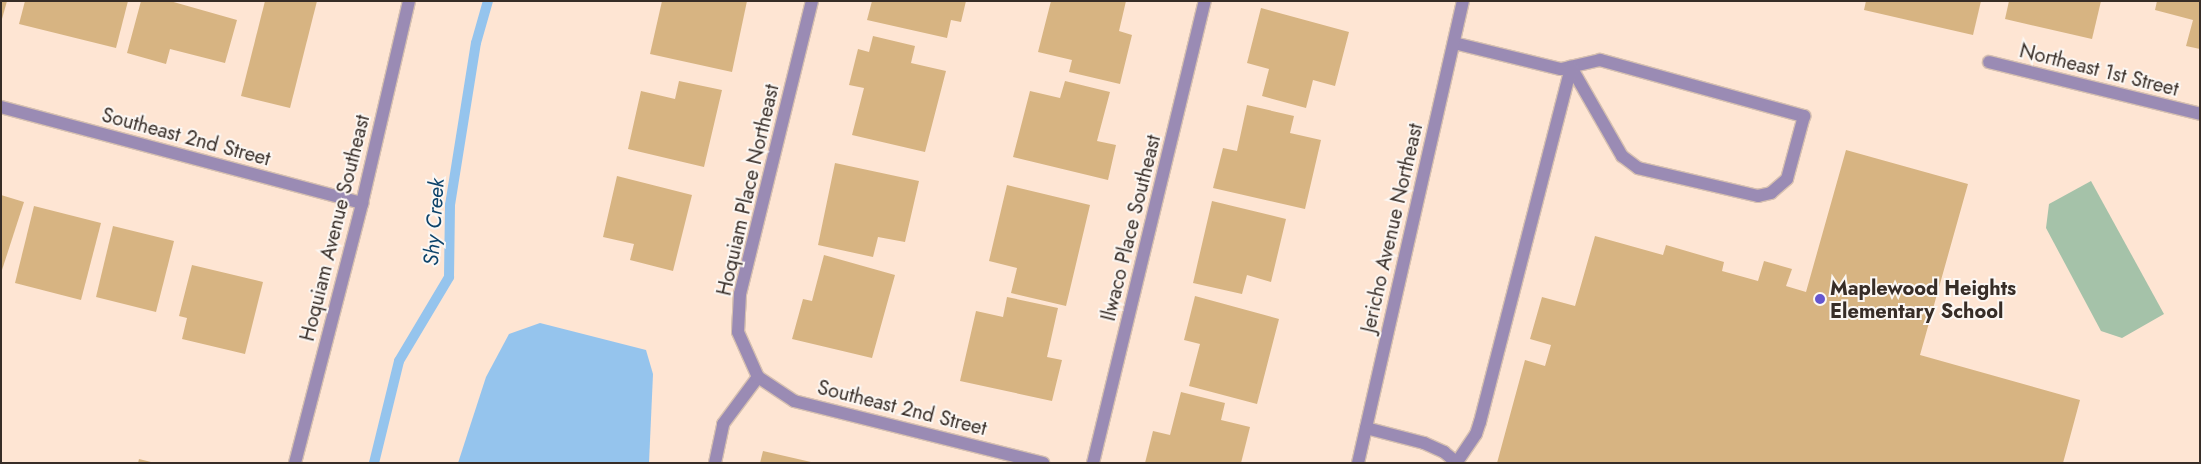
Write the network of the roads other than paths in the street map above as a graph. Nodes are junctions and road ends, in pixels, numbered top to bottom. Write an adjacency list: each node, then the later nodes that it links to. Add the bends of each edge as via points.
1 (409, 1): 10 (street, Hoquiam Avenue Southeast)
2 (812, 1): 11 (street, Hoquiam Place Northeast, via 740,294 738,332)
3 (1205, 1): 17 (street, Ilwaco Place Southeast)
4 (1463, 1): 5 (street, Jericho Avenue Northeast)
5 (1454, 43): 7 (street, via 1561,69); 12 (street, Jericho Avenue Northeast)
6 (1989, 62): 9 (street, Northeast 1st Street)
7 (1571, 67): 7 (street, via 1600,60 1804,116 1786,179 1771,193 1758,196 1633,164 1622,156); 13 (street, via 1480,422 1476,434)
8 (1, 107): 10 (street, Southeast 2nd Street)
9 (2200, 114)
10 (362, 203): 14 (street, Hoquiam Avenue Southeast)
11 (758, 377): 15 (street, via 723,424); 16 (street, Southeast 2nd Street, via 794,401)
12 (1366, 428): 13 (street, via 1424,443); 18 (street, Jericho Avenue Northeast)
13 (1457, 462)
14 (295, 463)
15 (715, 463)
16 (1043, 463)
17 (1093, 463)
18 (1358, 463)

